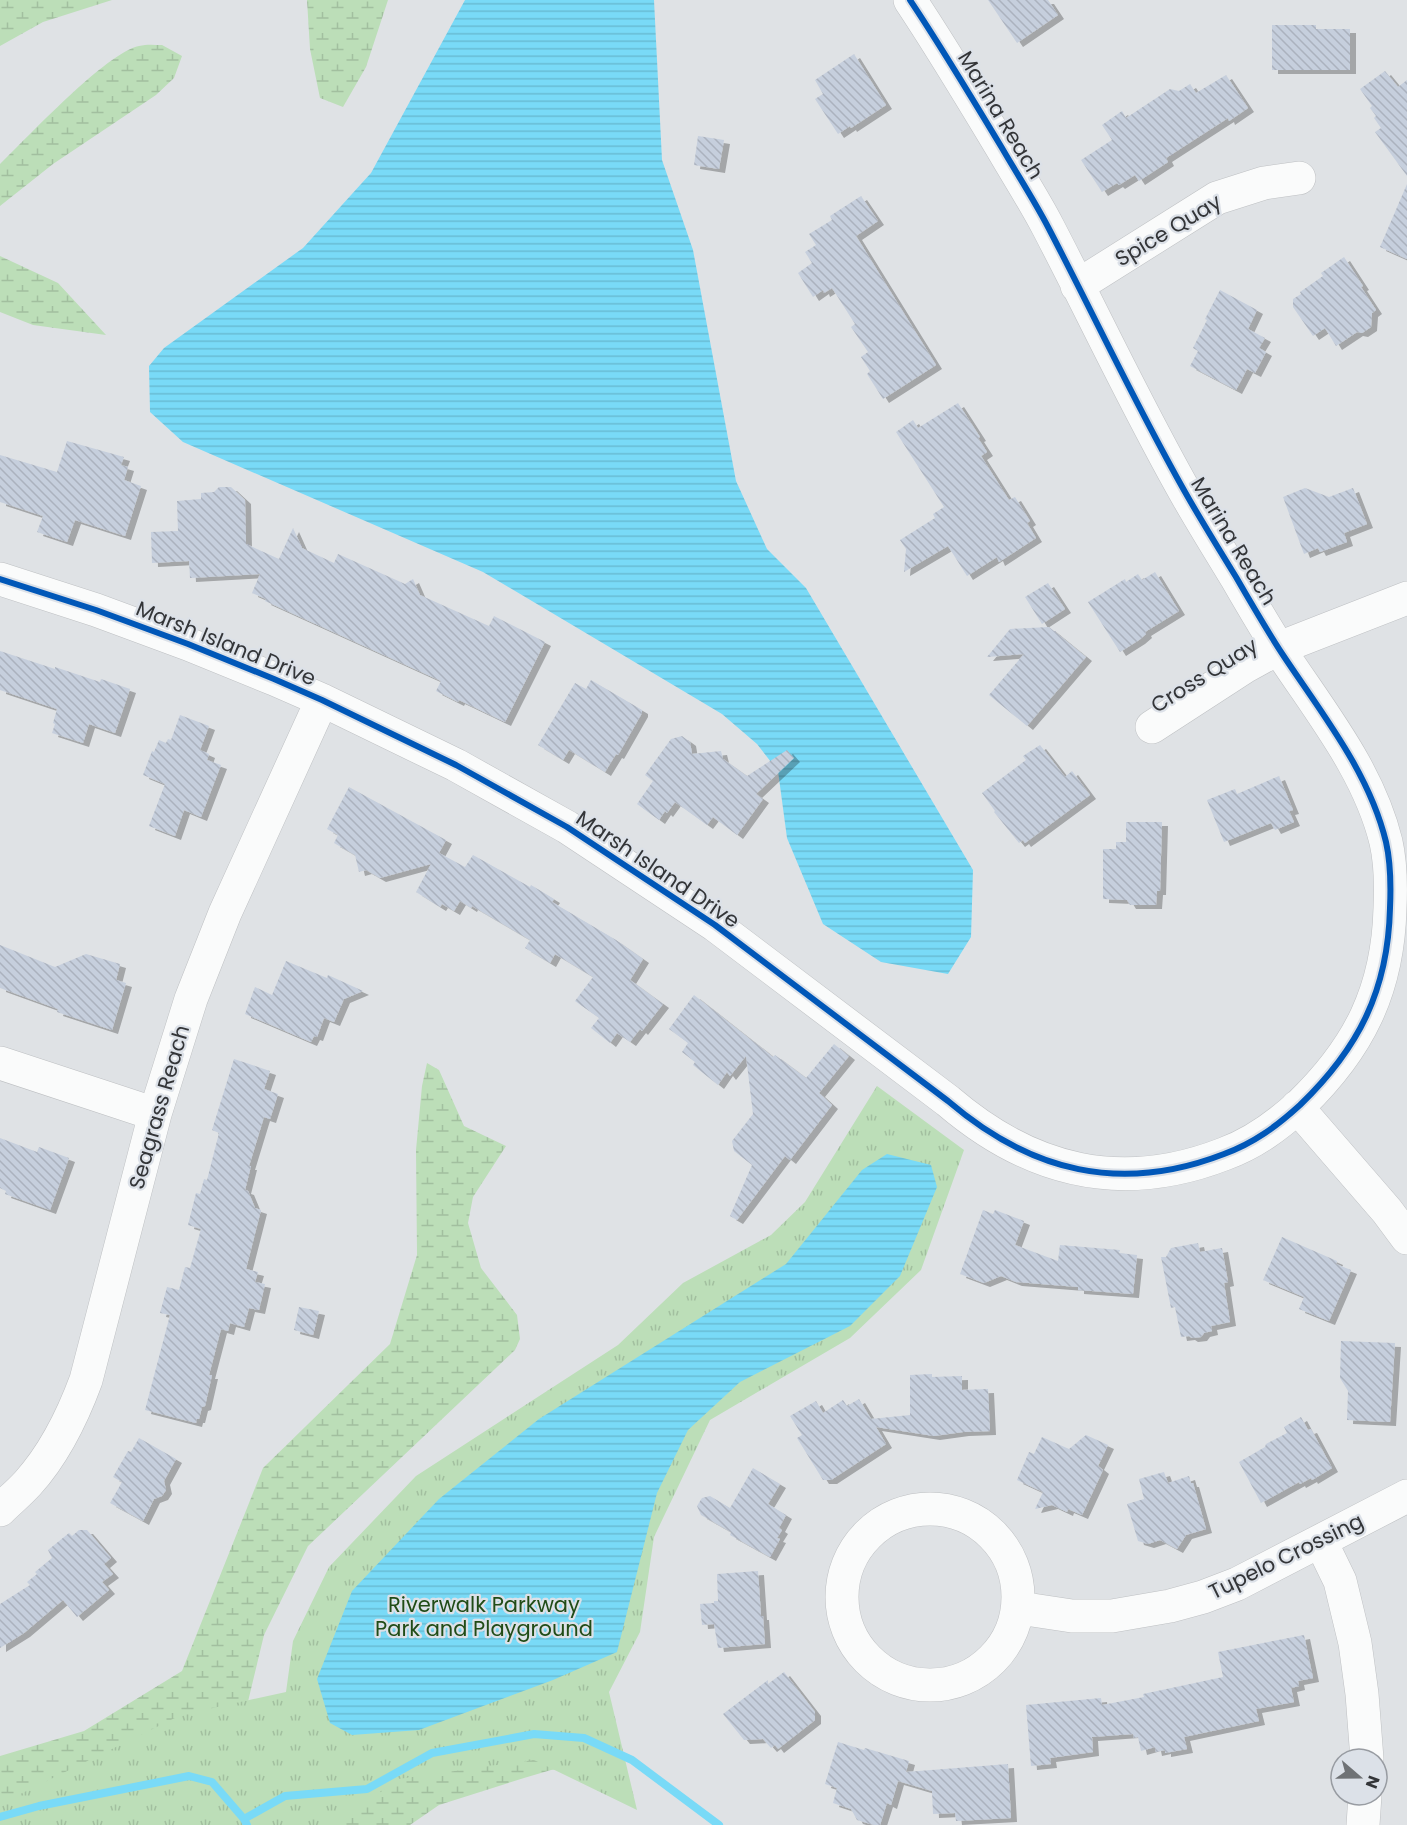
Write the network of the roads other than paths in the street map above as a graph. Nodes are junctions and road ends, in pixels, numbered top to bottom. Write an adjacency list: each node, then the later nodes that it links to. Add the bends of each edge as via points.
1 (910, 0): 3 (street, Marina Reach, via 1046,222)
2 (1299, 178): 3 (street, Spice Quay, via 1264,183 1217,198)
3 (1077, 286): 6 (street, Marina Reach, via 1189,499)
4 (0, 579): 7 (street, Marsh Island Drive, via 188,644)
5 (1407, 598): 6 (street, Cross Quay)
6 (1279, 648): 8 (street, Cross Quay); 10 (street, Marina Reach, via 1359,771 1386,843 1391,879 1390,935 1378,991 1354,1042)
7 (322, 700): 10 (street, Marsh Island Drive, via 456,765 567,827 715,925 967,1117 1035,1157 1108,1174 1167,1171 1202,1163 1246,1145); 11 (street, Seagrass Reach, via 225,913 191,999)
8 (1152, 727)
9 (0, 1063): 11 (street)
10 (1297, 1107): 12 (street)
11 (155, 1114): 14 (street, Seagrass Reach, via 86,1380 72,1417 52,1452)
12 (1407, 1238)
13 (1407, 1496): 15 (street, Tupelo Crossing)
14 (0, 1510)
15 (1321, 1542): 16 (street, Tupelo Crossing, via 1237,1584 1170,1605 1112,1616 1072,1616); 17 (street, via 1340,1581 1355,1643)
16 (1019, 1608): 16 (street, via 1014,1565 990,1529 952,1509 909,1509 870,1529 846,1565 840,1608 855,1648 887,1677 929,1687 971,1677 1003,1648)
17 (1366, 1747)
18 (1364, 1807): 19 (street)
19 (1363, 1825)

